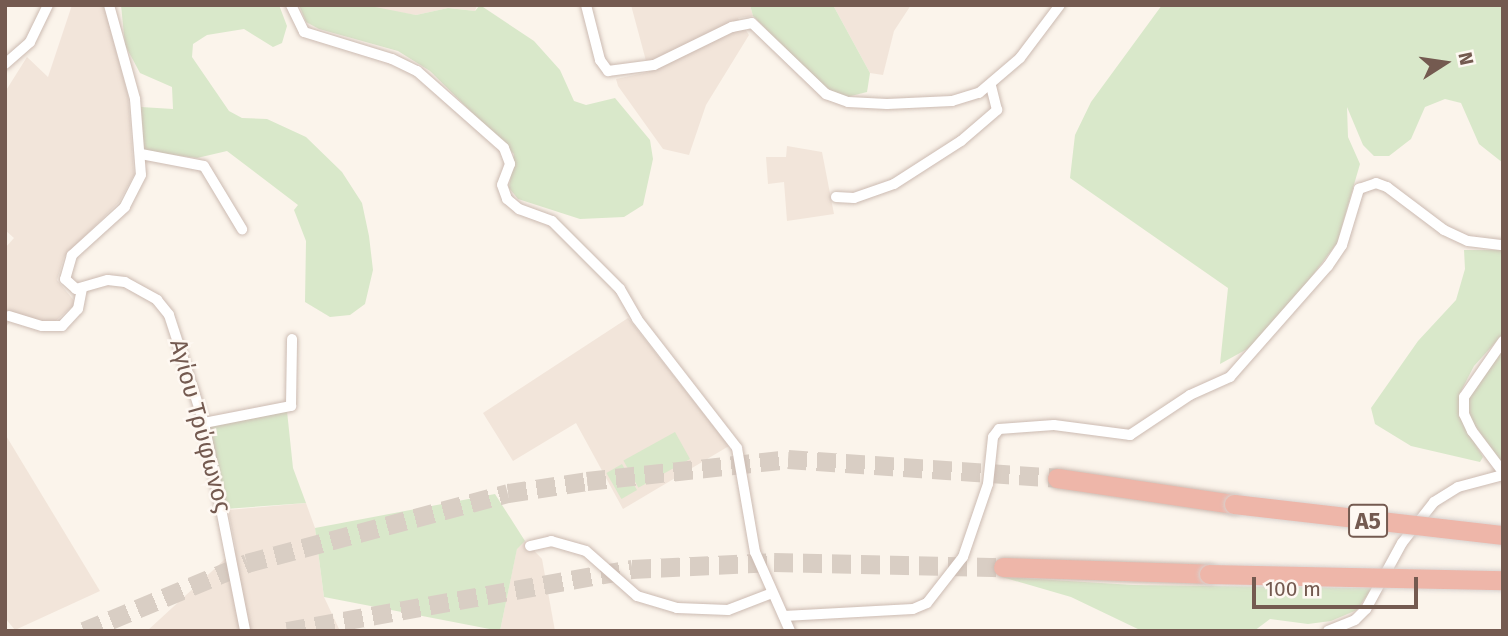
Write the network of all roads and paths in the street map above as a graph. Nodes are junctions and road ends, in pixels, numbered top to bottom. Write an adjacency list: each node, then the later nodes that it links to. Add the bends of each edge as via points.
1 (48, 5): 6 (street, via 32,39)
2 (109, 5): 8 (street, via 134,92)
3 (290, 5): 23 (street, via 304,32 392,58 417,71 504,148 510,164 502,185 507,199 519,209 552,221 620,289 637,319 737,448 755,552)
4 (586, 5): 7 (street, via 600,60 611,72 654,65 732,27 751,23 813,83 843,101 943,102 967,98)
5 (1060, 5): 7 (street, via 1027,51)
6 (5, 64)
7 (991, 86): 9 (street, via 997,110 961,141 894,184 854,198)
8 (141, 154): 10 (street, via 204,166); 12 (street, via 140,180 129,203 67,262 66,283)
9 (836, 197)
10 (242, 229)
11 (1503, 245): 24 (street, via 1468,241 1444,230 1387,187 1376,183 1359,189 1342,245 1328,266 1230,377 1189,395 1130,435 1054,425 999,429 993,437 988,484 963,558 927,603 913,609)
12 (82, 289): 13 (street, via 78,309 62,326 42,326); 16 (street, Αγίου Τρύφωνος, via 117,280 161,304 180,343)
13 (9, 316)
14 (292, 339): 16 (street, via 291,406)
15 (1503, 341): 17 (street, via 1464,397 1464,414)
16 (204, 423): 25 (street, Αγίου Τρύφωνος)
17 (1503, 474): 27 (street, via 1458,486 1434,502 1402,543 1366,609 1355,620)
18 (1057, 478): 19 (highway, Α5, bridge)
19 (1503, 535)
20 (530, 546): 23 (street, via 551,541 586,551 637,596 677,608 728,610)
21 (1003, 567): 22 (highway, bridge)
22 (1503, 580)
23 (772, 593): 24 (street)
24 (784, 616): 26 (street)
25 (245, 631)
26 (790, 631)
27 (1328, 631)

